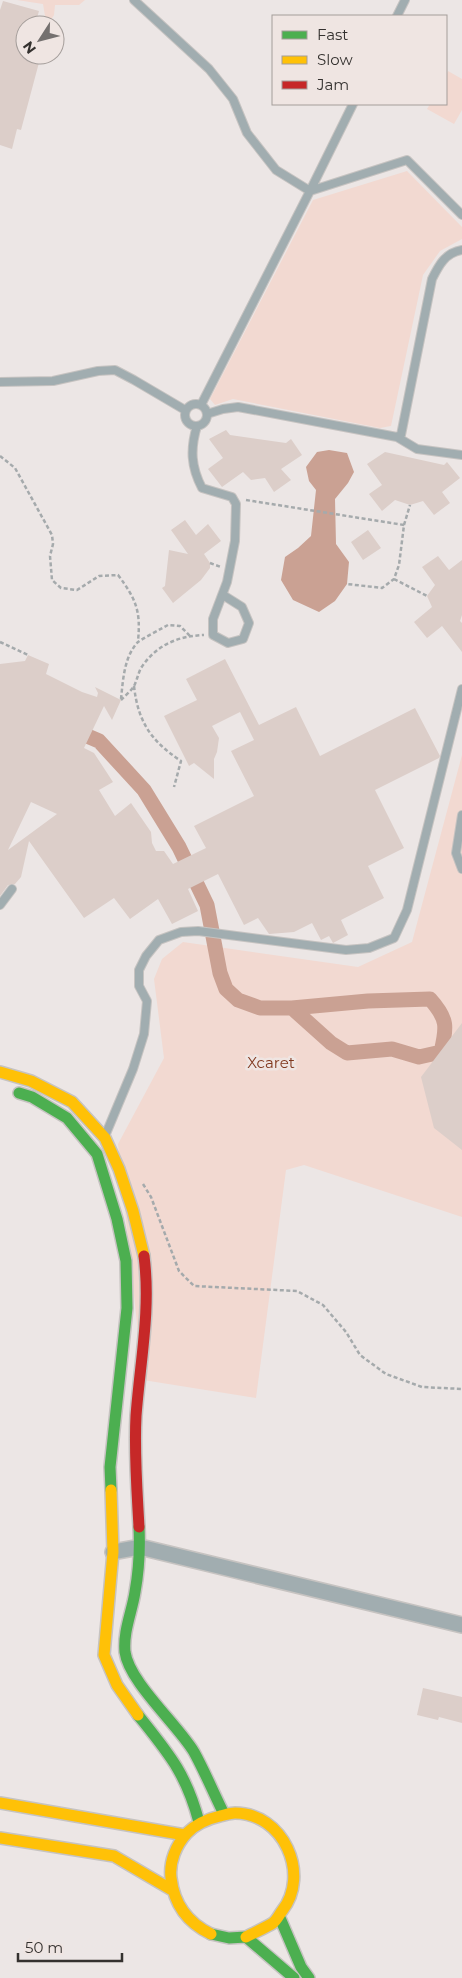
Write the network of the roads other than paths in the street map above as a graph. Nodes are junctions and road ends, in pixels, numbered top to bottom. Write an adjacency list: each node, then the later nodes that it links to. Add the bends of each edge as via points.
1 (134, 0): 5 (lane, via 209,69 233,99 247,133 276,170)
2 (405, 0): 3 (lane)
3 (398, 15)
4 (353, 105): 5 (lane)
5 (310, 191): 6 (lane, via 407,160); 9 (lane)
6 (462, 215)
7 (462, 250): 13 (lane, via 441,260 432,280)
8 (0, 382): 10 (lane, via 53,381 115,370)
9 (200, 404): 10 (lane, via 192,404); 11 (lane)
10 (186, 410): 12 (lane, via 188,423)
11 (207, 414): 12 (lane, via 205,422); 13 (lane, via 238,407)
12 (197, 426): 15 (lane, via 194,472 202,488 232,497 236,504 235,541)
13 (398, 438): 14 (lane, via 417,449)
14 (462, 455)
15 (223, 595): 15 (lane, via 213,620 213,635 228,643 243,638 249,623 242,607)
16 (462, 689): 23 (lane, via 408,910 394,938 369,948 346,950 198,931 181,932 159,940 139,970 139,986 147,1001 144,1034)
17 (462, 815): 18 (lane, via 456,853)
18 (462, 869)
19 (12, 888): 20 (lane)
20 (0, 905)
21 (0, 1072): 23 (street, via 31,1081 72,1102)
22 (8, 1090): 24 (street, via 32,1097 67,1118)
23 (105, 1138): 24 (lane); 25 (street, via 134,1211 144,1258 147,1310 136,1417)
24 (97, 1154): 26 (street, via 126,1261 127,1308 110,1467)
25 (140, 1547): 26 (street); 27 (street); 29 (street, via 135,1592 125,1634 125,1653 142,1686 193,1752)
26 (113, 1552): 30 (street, via 104,1655 108,1669 119,1690 178,1766 194,1798)
27 (462, 1624)
28 (0, 1803): 31 (street)
29 (224, 1814): 30 (street); 34 (street, via 256,1817 273,1828 286,1843 294,1861 295,1882 290,1901)
30 (198, 1822): 31 (street)
31 (185, 1834): 33 (street, via 172,1860)
32 (0, 1838): 33 (street, via 114,1856)
33 (172, 1890): 35 (street, via 179,1908 191,1922 208,1933 226,1938)
34 (280, 1918): 35 (street); 37 (street)
35 (246, 1937): 36 (street)
36 (294, 1978)
37 (309, 1978)

